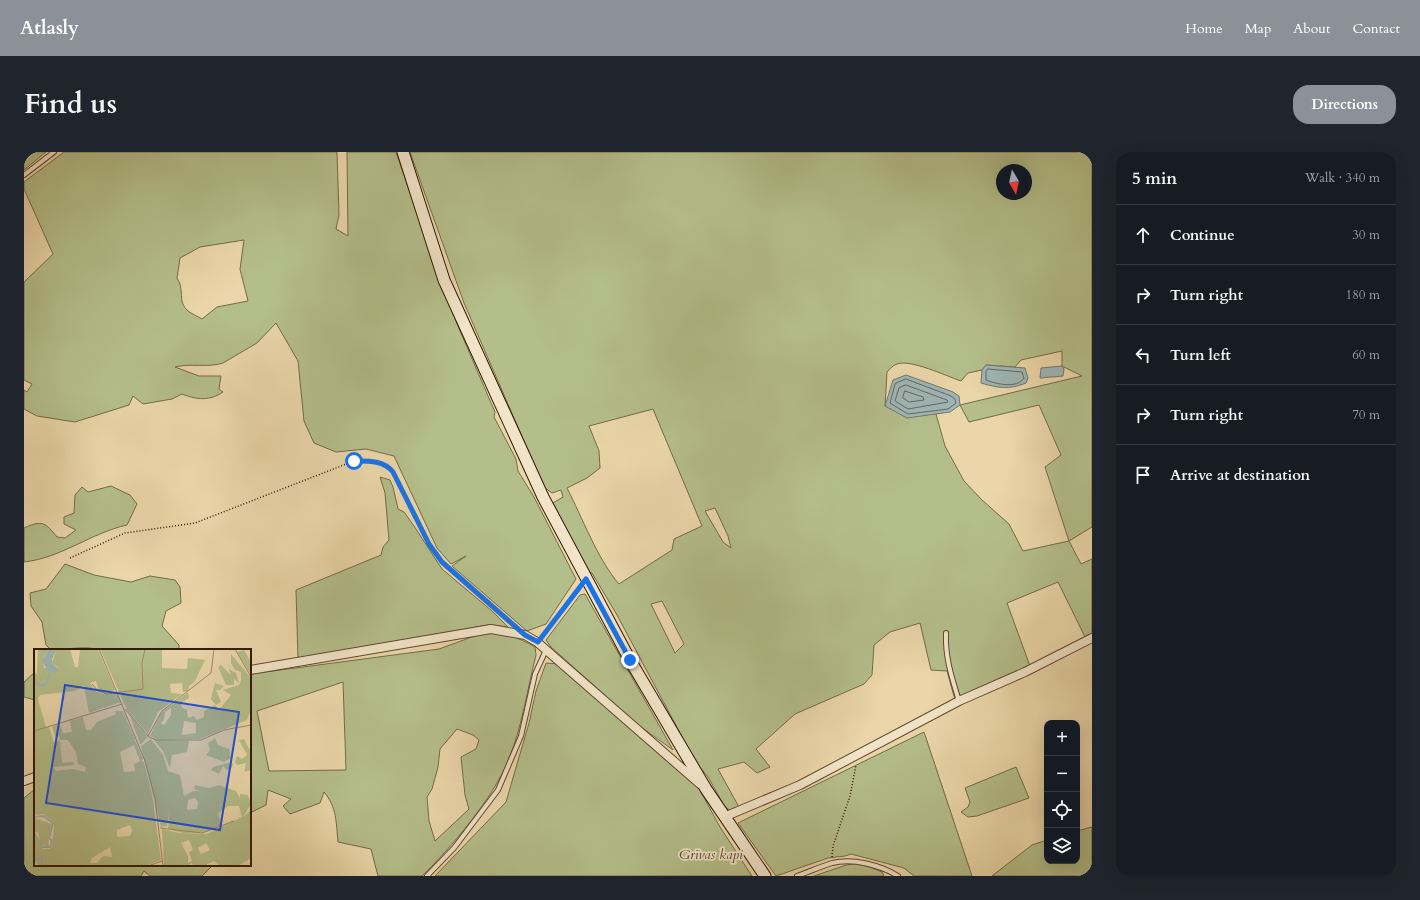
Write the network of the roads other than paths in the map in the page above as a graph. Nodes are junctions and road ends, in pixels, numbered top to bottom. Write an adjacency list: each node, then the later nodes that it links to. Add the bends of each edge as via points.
1 (54, 152): 3 (lane)
2 (403, 152): 11 (main road, via 444,280 543,497 630,660)
3 (24, 175)
4 (946, 633): 8 (lane, via 945,651)
5 (1092, 638): 8 (street, via 1025,672)
6 (546, 650): 7 (street, via 525,635 491,629); 11 (street); 13 (lane, via 535,674 521,736 498,790 454,848)
7 (251, 670)
8 (959, 701): 12 (street, via 800,785)
9 (34, 777): 10 (street)
10 (24, 781)
11 (706, 789): 12 (main road)
12 (726, 819): 14 (main road)
13 (427, 876)
14 (765, 876)
15 (797, 876): 16 (lane, via 833,863 852,862 888,870)
16 (898, 876)

